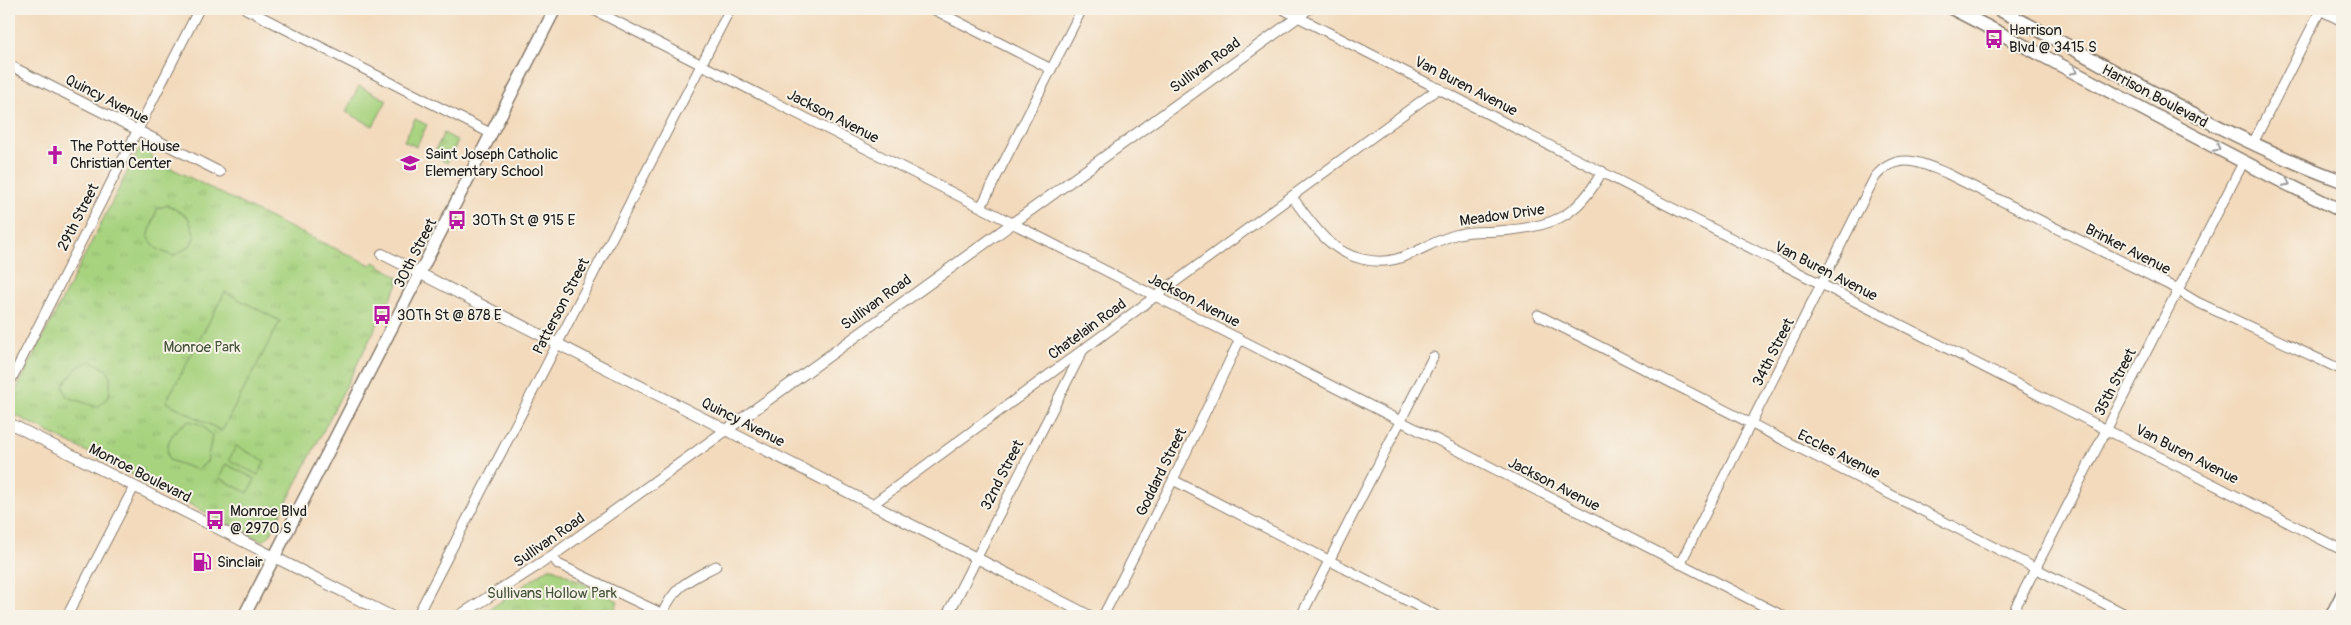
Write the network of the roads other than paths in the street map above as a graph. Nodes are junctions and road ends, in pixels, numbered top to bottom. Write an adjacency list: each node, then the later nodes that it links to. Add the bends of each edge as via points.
1 (199, 9): 19 (street, 29th Street)
2 (246, 9): 20 (street)
3 (555, 9): 20 (main road, 30th Street)
4 (592, 9): 16 (street, Jackson Avenue)
5 (730, 9): 16 (street, Patterson Street)
6 (933, 9): 17 (street)
7 (1082, 9): 17 (street)
8 (1284, 9): 13 (street)
9 (1309, 9): 13 (street, Sullivan Road)
10 (1953, 9): 23 (main road, Harrison Boulevard, one-way to 23)
11 (1998, 9): 21 (main road, Harrison Boulevard)
12 (2320, 9): 14 (street); 21 (street)
13 (1298, 17): 18 (street, Van Buren Avenue); 30 (street, Sullivan Road)
14 (2342, 21)
15 (9, 65): 19 (street, Quincy Avenue)
16 (701, 65): 28 (street, Jackson Avenue); 38 (street, Patterson Street)
17 (1051, 69): 28 (street)
18 (1439, 88): 24 (street, Van Buren Avenue); 27 (street, Chatelain Road)
19 (138, 131): 25 (street, Quincy Avenue); 42 (street, 29th Street)
20 (492, 134): 32 (main road, 30th Street)
21 (2253, 143): 26 (main road, Harrison Boulevard, via 2305,169)
22 (1898, 161): 33 (street, 34th Street, via 1882,169 1876,177); 34 (street, Brinker Avenue, via 1946,173)
23 (2244, 161): 29 (main road, Harrison Boulevard, one-way to 29); 34 (street, 35th Street)
24 (1602, 171): 27 (street, Meadow Drive, via 1581,202 1554,222 1525,229 1459,234 1412,255 1383,262 1352,256 1334,247); 33 (street, Van Buren Avenue)
25 (220, 172)
26 (2342, 182)
27 (1292, 197): 35 (street, Chatelain Road)
28 (981, 207): 30 (street, Jackson Avenue)
29 (2342, 211)
30 (1011, 223): 35 (street, Jackson Avenue); 47 (street, Sullivan Road)
31 (382, 254): 32 (street, Quincy Avenue)
32 (422, 273): 38 (street, Quincy Avenue); 53 (main road, 30th Street)
33 (1823, 285): 45 (street, 34th Street); 46 (street, Van Buren Avenue)
34 (2178, 291): 41 (street, Brinker Avenue); 46 (street, 35th Street)
35 (1156, 297): 37 (street, Jackson Avenue); 39 (street, Chatelain Road)
36 (1538, 315): 45 (street, Eccles Avenue)
37 (1240, 339): 43 (street, Jackson Avenue); 48 (street, Goddard Street)
38 (557, 344): 47 (street, Quincy Avenue); 64 (street, Patterson Street)
39 (1084, 348): 50 (street, Chatelain Road); 54 (street, 32nd Street)
40 (1433, 357): 43 (street)
41 (2342, 370)
42 (9, 384)
43 (1400, 421): 55 (street); 56 (street, Jackson Avenue)
44 (9, 423): 49 (street, Monroe Boulevard)
45 (1751, 424): 56 (street, 34th Street); 58 (street, Eccles Avenue)
46 (2107, 429): 51 (street, Van Buren Avenue); 58 (street, 35th Street)
47 (726, 430): 50 (street, Quincy Avenue); 52 (street, Sullivan Road)
48 (1173, 480): 55 (street); 68 (street, Goddard Street)
49 (134, 486): 53 (street, Monroe Boulevard); 61 (street)
50 (873, 504): 54 (street, Quincy Avenue)
51 (2342, 550)
52 (552, 556): 60 (street, via 558,564); 65 (street, Sullivan Road)
53 (273, 558): 62 (main road, 30th Street); 63 (street, Monroe Boulevard)
54 (976, 559): 66 (street, 32nd Street); 67 (street, Quincy Avenue)
55 (1329, 562): 69 (street); 70 (street)
56 (1680, 564): 71 (street, Jackson Avenue)
57 (716, 566): 60 (street, via 681,584 669,598)
58 (2036, 568): 72 (street, 35th Street); 73 (street, Eccles Avenue)
59 (2342, 594): 74 (main road)
60 (664, 615)
61 (68, 616)
62 (244, 616)
63 (391, 616)
64 (417, 616)
65 (459, 616)
66 (947, 616)
67 (1090, 616)
68 (1104, 616)
69 (1301, 616)
70 (1437, 616)
71 (1783, 616)
72 (2011, 616)
73 (2129, 616)
74 (2331, 616)

